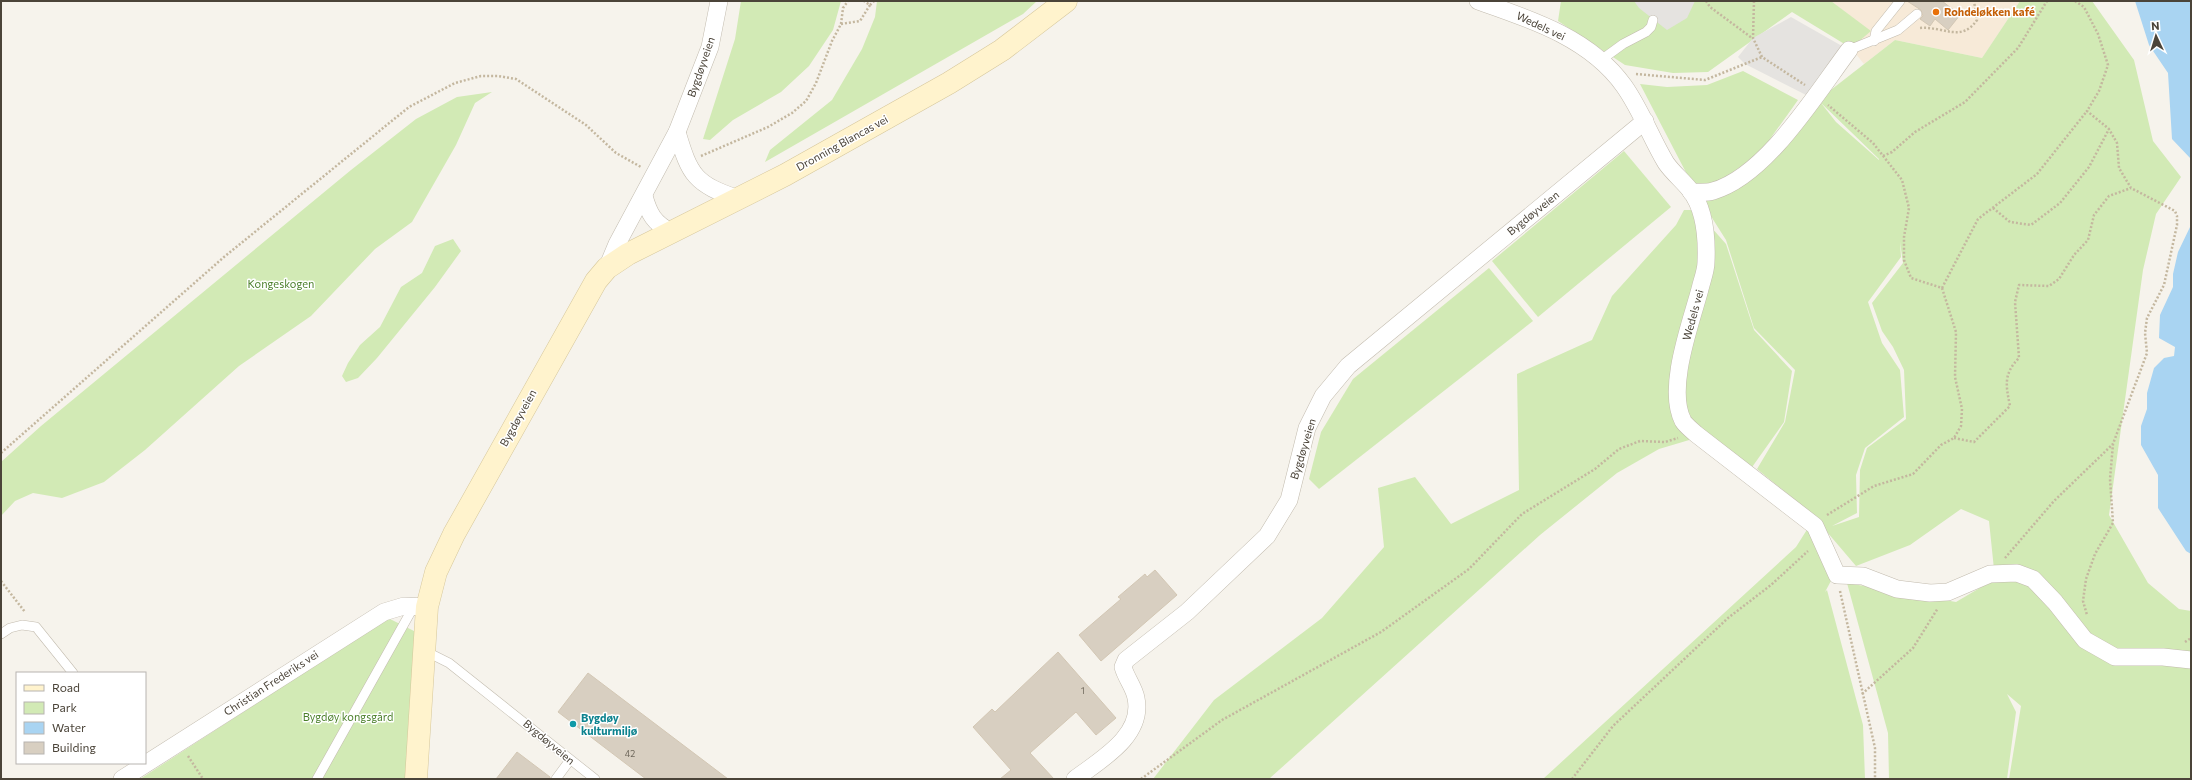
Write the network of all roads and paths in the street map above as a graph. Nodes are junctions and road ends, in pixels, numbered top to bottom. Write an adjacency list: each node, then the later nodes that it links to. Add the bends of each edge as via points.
1 (719, 1): 28 (street, Bygdøyveien, via 710,47)
2 (848, 1): 16 (path, via 842,8)
3 (864, 1): 13 (path)
4 (874, 1): 13 (path)
5 (1066, 1): 35 (street, Dronning Blancas vei, via 976,67)
6 (1478, 1): 22 (street, Wedels vei, via 1534,20 1563,34)
7 (1706, 1): 18 (path, via 1710,7)
8 (1754, 1): 18 (path)
9 (1900, 1): 19 (lane, via 1876,31)
10 (1974, 1): 17 (path, via 1978,20 1968,31 1960,33 1927,28)
11 (2048, 1): 29 (path, via 2018,48 1965,102)
12 (2075, 1): 25 (path, via 2084,7 2098,34 2108,65 2099,91)
13 (870, 5): 16 (path, via 860,21)
14 (1917, 14): 17 (lane)
15 (1653, 20): 22 (lane, via 1651,28 1646,32)
16 (841, 24): 30 (path, via 806,101 768,128)
17 (1898, 30): 19 (lane)
18 (1753, 38): 21 (path)
19 (1874, 41): 20 (lane)
20 (1849, 50): 24 (street)
21 (1762, 58): 23 (path, via 1705,80); 24 (path)
22 (1601, 60): 23 (street, Wedels vei)
23 (1614, 73): 26 (street, Wedels vei)
24 (1817, 93): 29 (path, via 1835,113 1873,143); 33 (street, via 1768,155 1732,183 1711,192)
25 (2087, 111): 27 (path); 36 (path, via 2037,174)
26 (1646, 121): 33 (street, Wedels vei, via 1667,163); 68 (street, Bygdøyveien, via 1348,366 1323,396 1307,428 1289,500 1267,536 1187,612 1126,660 1123,668 1138,708 1135,719 1124,738)
27 (2109, 129): 32 (path, via 2117,143 2119,168); 36 (path, via 2089,167 2060,203 2031,225 2010,222)
28 (677, 132): 31 (street, Bygdøyveien); 35 (street, via 687,164 697,179 710,188)
29 (1883, 156): 39 (path, via 1902,180 1909,208 1904,237 1904,260 1911,278)
30 (695, 159)
31 (655, 174): 34 (street, Bygdøyveien); 43 (path, via 616,154 586,125 516,79 481,76 455,83 410,107 224,257)
32 (2131, 188): 41 (path, via 2109,196 2094,215 2088,240 2074,255 2059,278 2049,286 2019,285 2015,302 2019,358 2009,368 2007,389 2010,406 1974,442); 42 (path, via 2175,211 2177,225 2164,286 2147,318 2145,333 2148,353)
33 (1691, 192): 40 (street, Wedels vei, via 1706,233 1706,264 1678,371 1677,403 1684,422)
34 (644, 196): 37 (street, via 652,219 658,226); 38 (street, Bygdøyveien, via 617,244)
35 (739, 199): 37 (street, Dronning Blancas vei)
36 (1993, 208): 39 (path, via 1978,219)
37 (671, 232): 38 (street, Dronning Blancas vei)
38 (607, 268): 48 (street, Bygdøyveien, via 587,294 454,534)
39 (1942, 288): 41 (path, via 1956,332 1955,377 1962,409 1961,426)
40 (1696, 434): 44 (street, Wedels vei); 69 (path, via 1665,442 1640,441 1619,449 1595,469 1522,514 1469,569 1381,632 1222,720)
41 (1954, 438): 44 (path, via 1941,445 1913,474 1874,486 1819,520)
42 (2113, 444): 45 (path, via 2054,501); 53 (path, via 2110,479 2114,523 2095,554 2086,579 2083,601)
43 (1, 453)
44 (1814, 526): 45 (street, via 1837,575 1863,576 1897,589 1930,593 1948,592); 70 (path, via 1808,553 1728,618 1613,726)
45 (1990, 574): 53 (street, via 2017,573 2033,579 2085,640)
46 (1, 580): 50 (path)
47 (1840, 591): 57 (path)
48 (420, 607): 54 (street, Bygdøyveien); 58 (street, Christian Frederiks vei, via 399,607 384,612); 64 (lane)
49 (1939, 607): 57 (path, via 1913,648)
50 (36, 627): 51 (lane, via 22,625); 56 (lane)
51 (5, 628): 52 (lane)
52 (1, 634)
53 (2097, 648): 55 (street, via 2115,657)
54 (423, 653): 60 (lane, Bygdøyveien, via 449,663 531,726); 65 (street, Bygdøyveien)
55 (2191, 660)
56 (72, 672)
57 (1862, 694): 71 (path, via 1875,748)
58 (179, 742): 59 (street, Christian Frederiks vei); 63 (path)
59 (147, 759)
60 (570, 760): 66 (lane); 67 (lane, Bygdøyveien)
61 (141, 764): 62 (street, Christian Frederiks vei)
62 (122, 779)
63 (203, 779)
64 (317, 779)
65 (416, 779)
66 (556, 779)
67 (595, 779)
68 (1075, 779)
69 (1141, 779)
70 (1572, 779)
71 (1875, 779)

